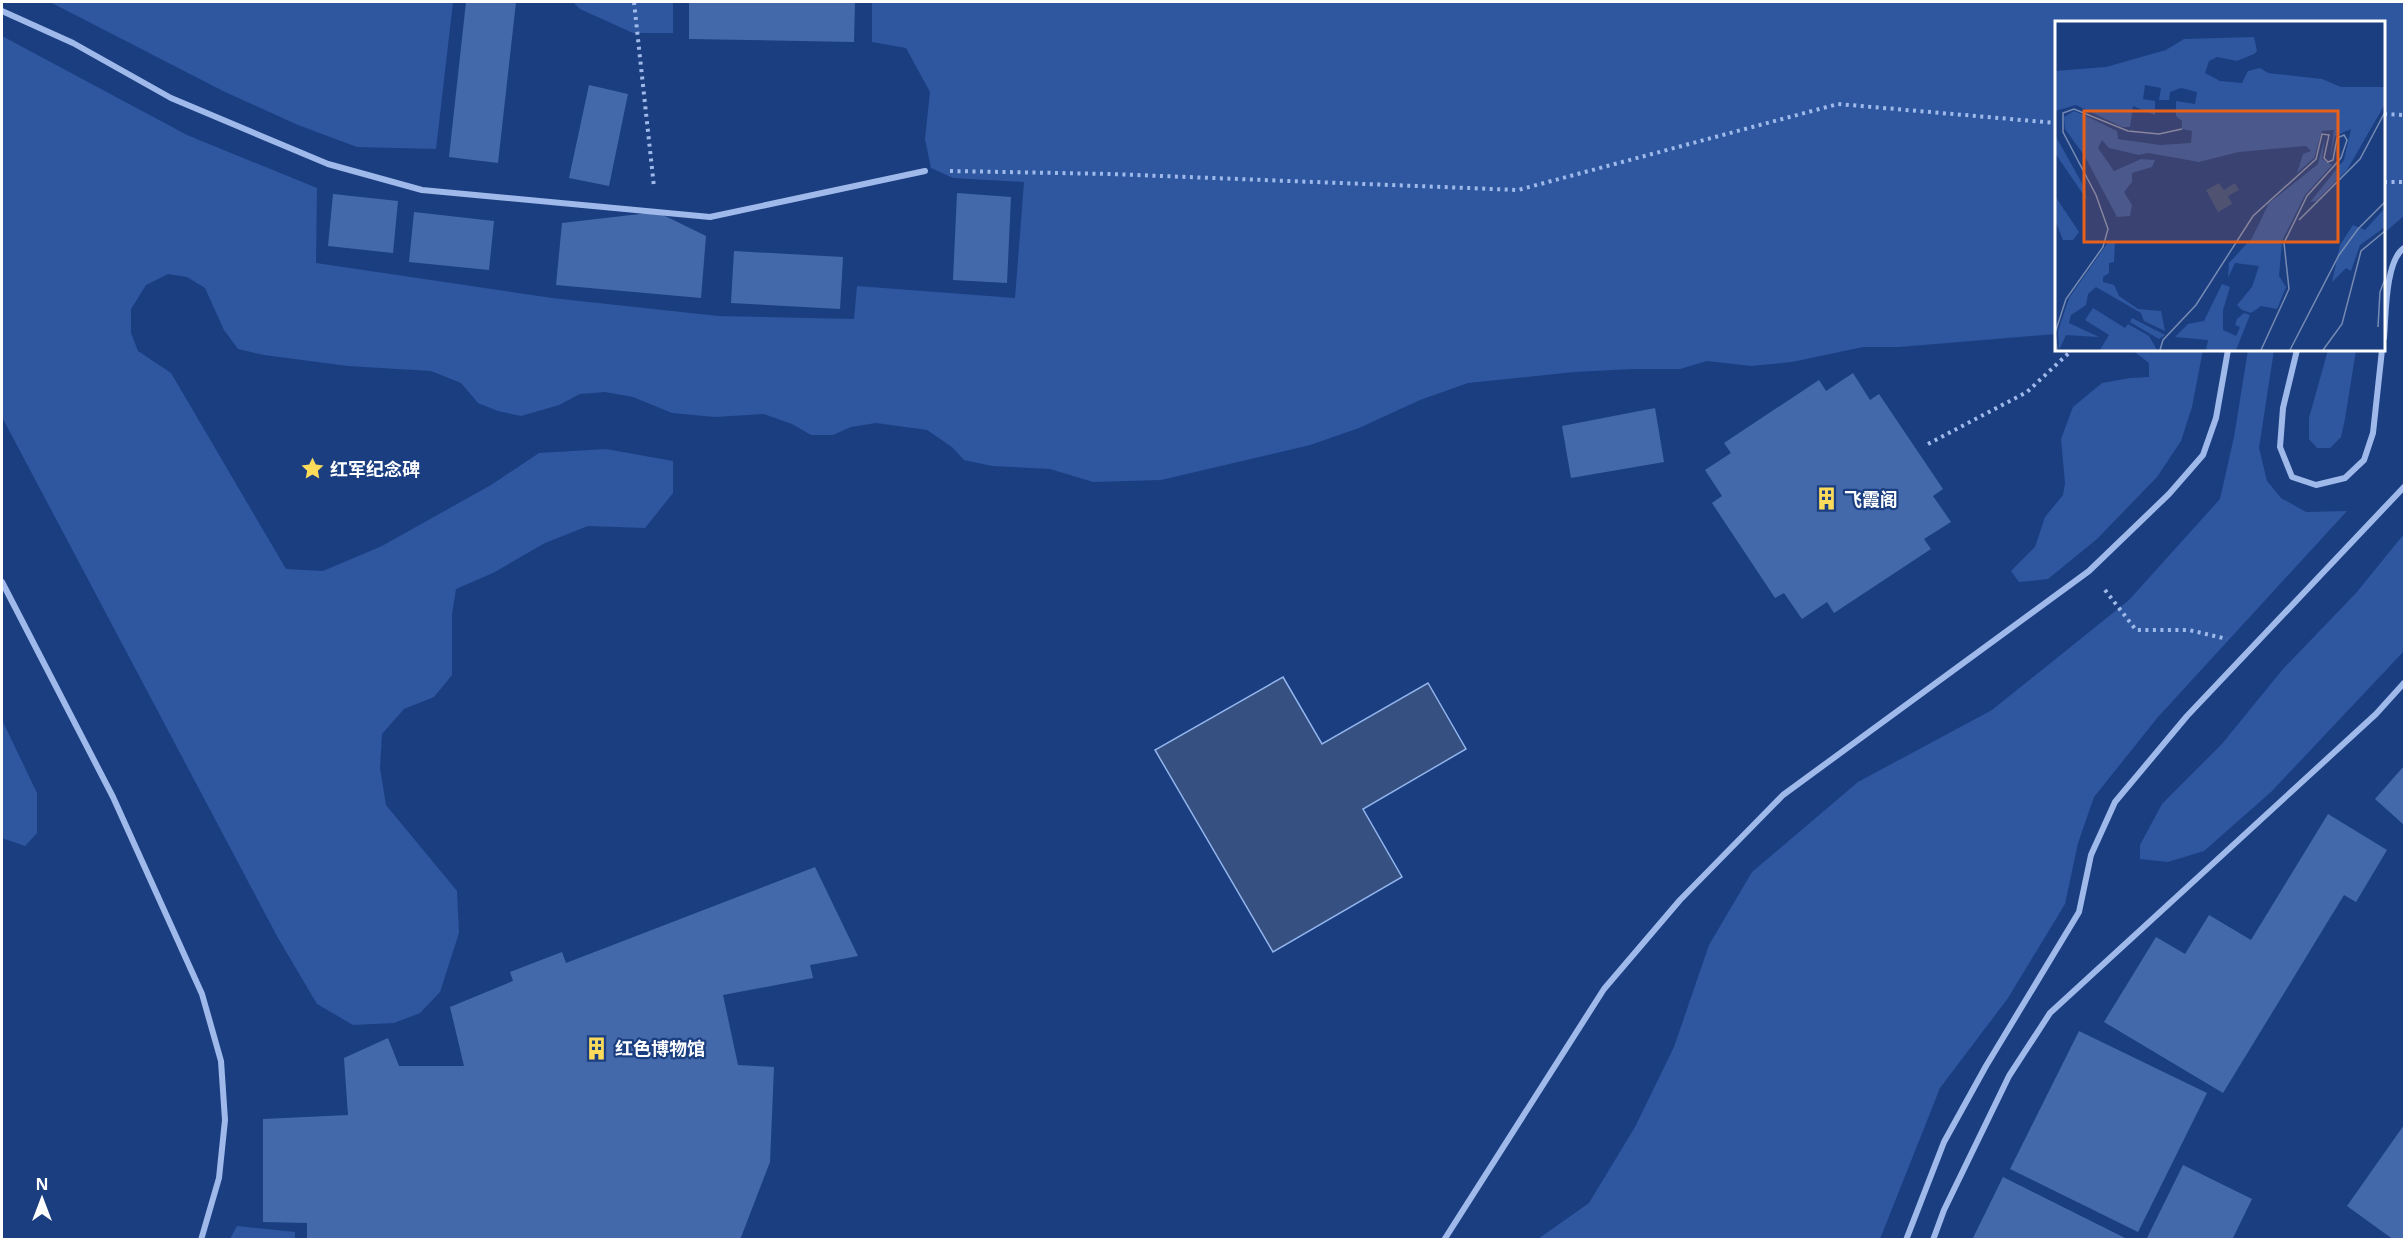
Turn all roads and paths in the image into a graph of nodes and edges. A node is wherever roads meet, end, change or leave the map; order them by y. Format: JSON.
{"nodes":[{"id":1,"x":634,"y":2,"type":"edge"},
{"id":2,"x":2,"y":12,"type":"edge"},
{"id":3,"x":2385,"y":114,"type":"edge"},
{"id":4,"x":2404,"y":115,"type":"edge"},
{"id":5,"x":2055,"y":123,"type":"edge"},
{"id":6,"x":925,"y":171,"type":"joint"},
{"id":7,"x":2385,"y":182,"type":"edge"},
{"id":8,"x":2404,"y":182,"type":"edge"},
{"id":9,"x":657,"y":212,"type":"junction"},
{"id":10,"x":2404,"y":248,"type":"edge"},
{"id":11,"x":2385,"y":328,"type":"edge"},
{"id":12,"x":2071,"y":351,"type":"edge"},
{"id":13,"x":2228,"y":351,"type":"edge"},
{"id":14,"x":2297,"y":351,"type":"edge"},
{"id":15,"x":2382,"y":351,"type":"edge"},
{"id":16,"x":1928,"y":444,"type":"dead end"},
{"id":17,"x":2404,"y":487,"type":"edge"},
{"id":18,"x":2089,"y":571,"type":"junction"},
{"id":19,"x":2,"y":582,"type":"edge"},
{"id":20,"x":2252,"y":645,"type":"junction"},
{"id":21,"x":2404,"y":683,"type":"edge"},
{"id":22,"x":201,"y":1239,"type":"edge"},
{"id":23,"x":1444,"y":1239,"type":"edge"},
{"id":24,"x":1906,"y":1239,"type":"edge"},
{"id":25,"x":1933,"y":1239,"type":"edge"}],
"edges":[{"from":1,"to":9,"type":"path"},
{"from":2,"to":9,"type":"street"},
{"from":3,"to":4,"type":"path"},
{"from":5,"to":6,"type":"path"},
{"from":6,"to":9,"type":"street"},
{"from":7,"to":8,"type":"path"},
{"from":10,"to":11,"type":"street"},
{"from":12,"to":16,"type":"path"},
{"from":13,"to":18,"type":"street"},
{"from":14,"to":15,"type":"street"},
{"from":17,"to":20,"type":"street"},
{"from":18,"to":20,"type":"path"},
{"from":18,"to":23,"type":"street"},
{"from":19,"to":22,"type":"street"},
{"from":20,"to":24,"type":"street"},
{"from":21,"to":25,"type":"street"}]}
